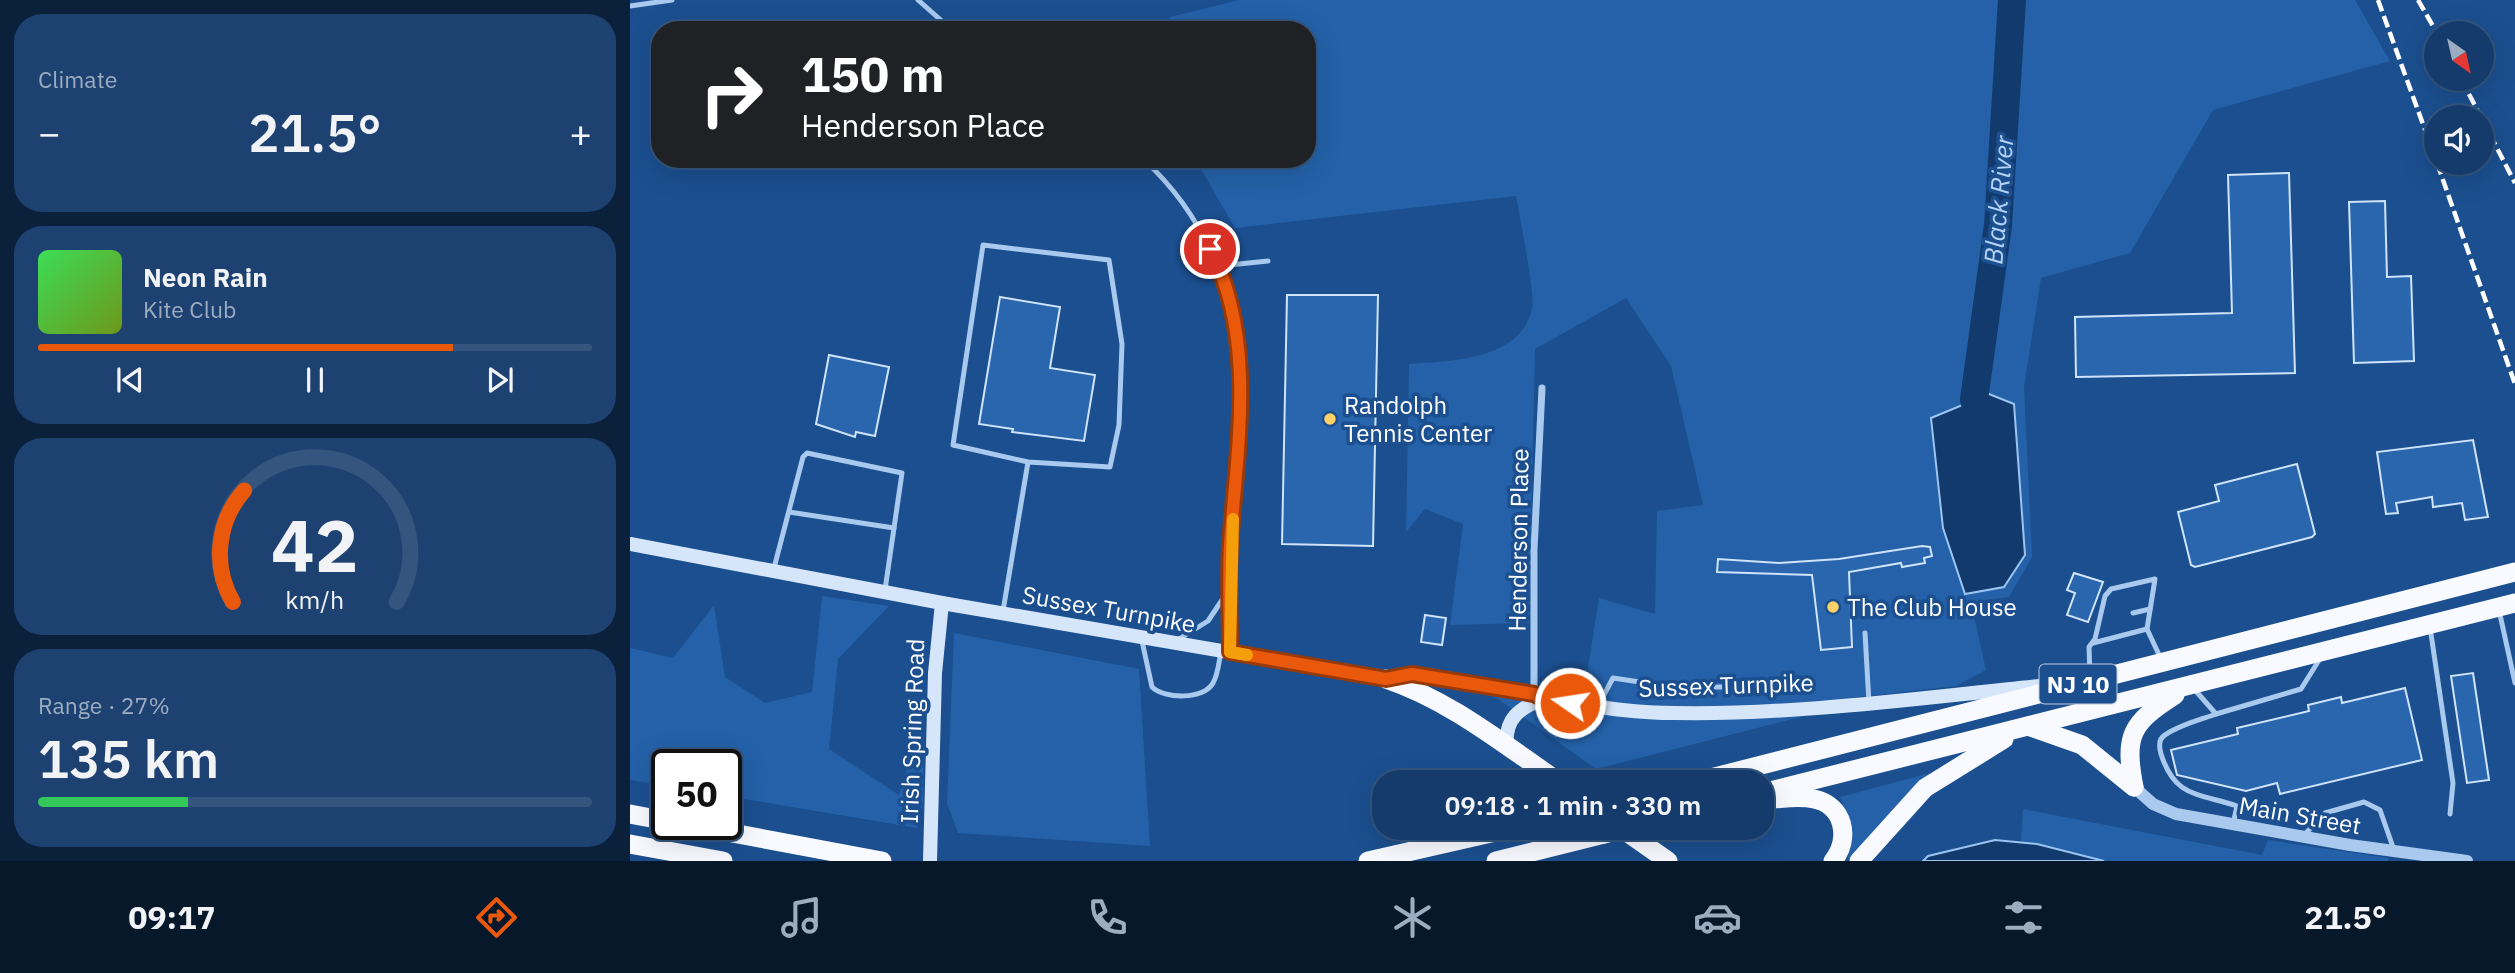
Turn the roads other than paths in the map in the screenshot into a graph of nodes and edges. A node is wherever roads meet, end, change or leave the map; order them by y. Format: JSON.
{"nodes":[{"id":1,"x":673,"y":0,"type":"edge"},
{"id":2,"x":918,"y":0,"type":"edge"},
{"id":3,"x":630,"y":6,"type":"edge"},
{"id":4,"x":942,"y":21,"type":"edge"},
{"id":5,"x":1151,"y":168,"type":"edge"},
{"id":6,"x":1268,"y":261,"type":"dead end"},
{"id":7,"x":1219,"y":266,"type":"junction"},
{"id":8,"x":1542,"y":388,"type":"dead end"},
{"id":9,"x":1028,"y":462,"type":"junction"},
{"id":10,"x":789,"y":512,"type":"junction"},
{"id":11,"x":894,"y":527,"type":"junction"},
{"id":12,"x":630,"y":544,"type":"edge"},
{"id":13,"x":773,"y":572,"type":"junction"},
{"id":14,"x":2515,"y":572,"type":"edge"},
{"id":15,"x":1230,"y":588,"type":"junction"},
{"id":16,"x":884,"y":593,"type":"junction"},
{"id":17,"x":942,"y":603,"type":"junction"},
{"id":18,"x":2507,"y":605,"type":"edge"},
{"id":19,"x":2150,"y":609,"type":"junction"},
{"id":20,"x":2133,"y":612,"type":"dead end"},
{"id":21,"x":1002,"y":614,"type":"junction"},
{"id":22,"x":2110,"y":617,"type":"dead end"},
{"id":23,"x":2099,"y":620,"type":"junction"},
{"id":24,"x":2429,"y":624,"type":"junction"},
{"id":25,"x":2147,"y":629,"type":"junction"},
{"id":26,"x":1865,"y":633,"type":"dead end"},
{"id":27,"x":1141,"y":638,"type":"junction"},
{"id":28,"x":1171,"y":642,"type":"junction"},
{"id":29,"x":2091,"y":644,"type":"junction"},
{"id":30,"x":2325,"y":651,"type":"junction"},
{"id":31,"x":1226,"y":652,"type":"junction"},
{"id":32,"x":2162,"y":662,"type":"junction"},
{"id":33,"x":1386,"y":679,"type":"junction"},
{"id":34,"x":2087,"y":681,"type":"junction"},
{"id":35,"x":2515,"y":682,"type":"edge"},
{"id":36,"x":2190,"y":685,"type":"junction"},
{"id":37,"x":1743,"y":687,"type":"dead end"},
{"id":38,"x":1539,"y":696,"type":"junction"},
{"id":39,"x":1869,"y":703,"type":"junction"},
{"id":40,"x":1597,"y":706,"type":"junction"},
{"id":41,"x":2216,"y":714,"type":"junction"},
{"id":42,"x":2026,"y":726,"type":"junction"},
{"id":43,"x":1507,"y":747,"type":"junction"},
{"id":44,"x":1541,"y":770,"type":"edge"},
{"id":45,"x":1742,"y":770,"type":"edge"},
{"id":46,"x":2134,"y":787,"type":"junction"},
{"id":47,"x":1774,"y":790,"type":"edge"},
{"id":48,"x":1774,"y":799,"type":"edge"},
{"id":49,"x":630,"y":814,"type":"edge"},
{"id":50,"x":2451,"y":814,"type":"dead end"},
{"id":51,"x":651,"y":818,"type":"edge"},
{"id":52,"x":2233,"y":825,"type":"junction"},
{"id":53,"x":742,"y":835,"type":"edge"},
{"id":54,"x":2302,"y":836,"type":"junction"},
{"id":55,"x":1460,"y":840,"type":"edge"},
{"id":56,"x":1578,"y":840,"type":"edge"},
{"id":57,"x":1633,"y":840,"type":"edge"},
{"id":58,"x":630,"y":844,"type":"edge"},
{"id":59,"x":2394,"y":852,"type":"junction"},
{"id":60,"x":723,"y":861,"type":"edge"},
{"id":61,"x":882,"y":861,"type":"edge"},
{"id":62,"x":930,"y":861,"type":"edge"},
{"id":63,"x":1368,"y":861,"type":"edge"},
{"id":64,"x":1496,"y":861,"type":"edge"},
{"id":65,"x":1668,"y":861,"type":"edge"},
{"id":66,"x":1833,"y":861,"type":"edge"},
{"id":67,"x":1859,"y":861,"type":"edge"},
{"id":68,"x":2468,"y":861,"type":"edge"}],
"edges":[{"from":1,"to":3,"type":"lane"},
{"from":2,"to":4,"type":"lane"},
{"from":5,"to":7,"type":"lane"},
{"from":6,"to":7,"type":"lane"},
{"from":7,"to":15,"type":"lane"},
{"from":8,"to":38,"type":"street","name":"Henderson Place"},
{"from":9,"to":9,"type":"lane"},
{"from":9,"to":21,"type":"lane"},
{"from":10,"to":11,"type":"lane"},
{"from":10,"to":11,"type":"lane"},
{"from":10,"to":13,"type":"lane"},
{"from":11,"to":16,"type":"lane"},
{"from":12,"to":13,"type":"main road","name":"Sussex Turnpike"},
{"from":13,"to":16,"type":"main road","name":"Sussex Turnpike"},
{"from":14,"to":32,"type":"highway","number":"NJ 10"},
{"from":15,"to":28,"type":"lane"},
{"from":15,"to":31,"type":"lane"},
{"from":16,"to":17,"type":"main road","name":"Sussex Turnpike"},
{"from":17,"to":21,"type":"main road","name":"Sussex Turnpike"},
{"from":17,"to":62,"type":"main road","name":"Irish Spring Road"},
{"from":18,"to":24,"type":"highway","number":"NJ 10"},
{"from":18,"to":35,"type":"lane"},
{"from":19,"to":20,"type":"lane"},
{"from":19,"to":23,"type":"lane"},
{"from":19,"to":25,"type":"lane"},
{"from":21,"to":27,"type":"main road","name":"Sussex Turnpike"},
{"from":22,"to":23,"type":"lane"},
{"from":23,"to":29,"type":"lane"},
{"from":24,"to":30,"type":"highway","number":"NJ 10"},
{"from":24,"to":50,"type":"lane"},
{"from":25,"to":29,"type":"lane"},
{"from":25,"to":32,"type":"lane"},
{"from":26,"to":39,"type":"lane"},
{"from":27,"to":28,"type":"main road","name":"Sussex Turnpike"},
{"from":27,"to":31,"type":"lane"},
{"from":28,"to":31,"type":"main road","name":"Sussex Turnpike"},
{"from":29,"to":34,"type":"lane"},
{"from":30,"to":36,"type":"highway","number":"NJ 10"},
{"from":30,"to":41,"type":"lane"},
{"from":31,"to":33,"type":"main road","name":"Sussex Turnpike"},
{"from":32,"to":34,"type":"highway","number":"NJ 10"},
{"from":33,"to":38,"type":"main road","name":"Sussex Turnpike"},
{"from":33,"to":43,"type":"highway"},
{"from":34,"to":39,"type":"main road","name":"Sussex Turnpike"},
{"from":34,"to":45,"type":"highway","number":"NJ 10"},
{"from":36,"to":41,"type":"lane"},
{"from":36,"to":42,"type":"highway","number":"NJ 10"},
{"from":36,"to":46,"type":"highway"},
{"from":37,"to":40,"type":"lane"},
{"from":38,"to":40,"type":"main road","name":"Sussex Turnpike"},
{"from":38,"to":43,"type":"main road"},
{"from":39,"to":40,"type":"main road","name":"Sussex Turnpike"},
{"from":41,"to":52,"type":"lane"},
{"from":42,"to":46,"type":"highway"},
{"from":42,"to":47,"type":"highway","number":"NJ 10"},
{"from":42,"to":67,"type":"highway"},
{"from":43,"to":44,"type":"highway"},
{"from":46,"to":52,"type":"street","name":"Main Street"},
{"from":48,"to":66,"type":"highway"},
{"from":49,"to":51,"type":"highway"},
{"from":52,"to":54,"type":"street","name":"Main Street"},
{"from":53,"to":61,"type":"highway"},
{"from":54,"to":59,"type":"street","name":"Main Street"},
{"from":54,"to":59,"type":"lane"},
{"from":55,"to":63,"type":"highway"},
{"from":56,"to":64,"type":"highway"},
{"from":57,"to":65,"type":"highway"},
{"from":58,"to":60,"type":"highway"},
{"from":59,"to":68,"type":"street","name":"Main Street"}]}
